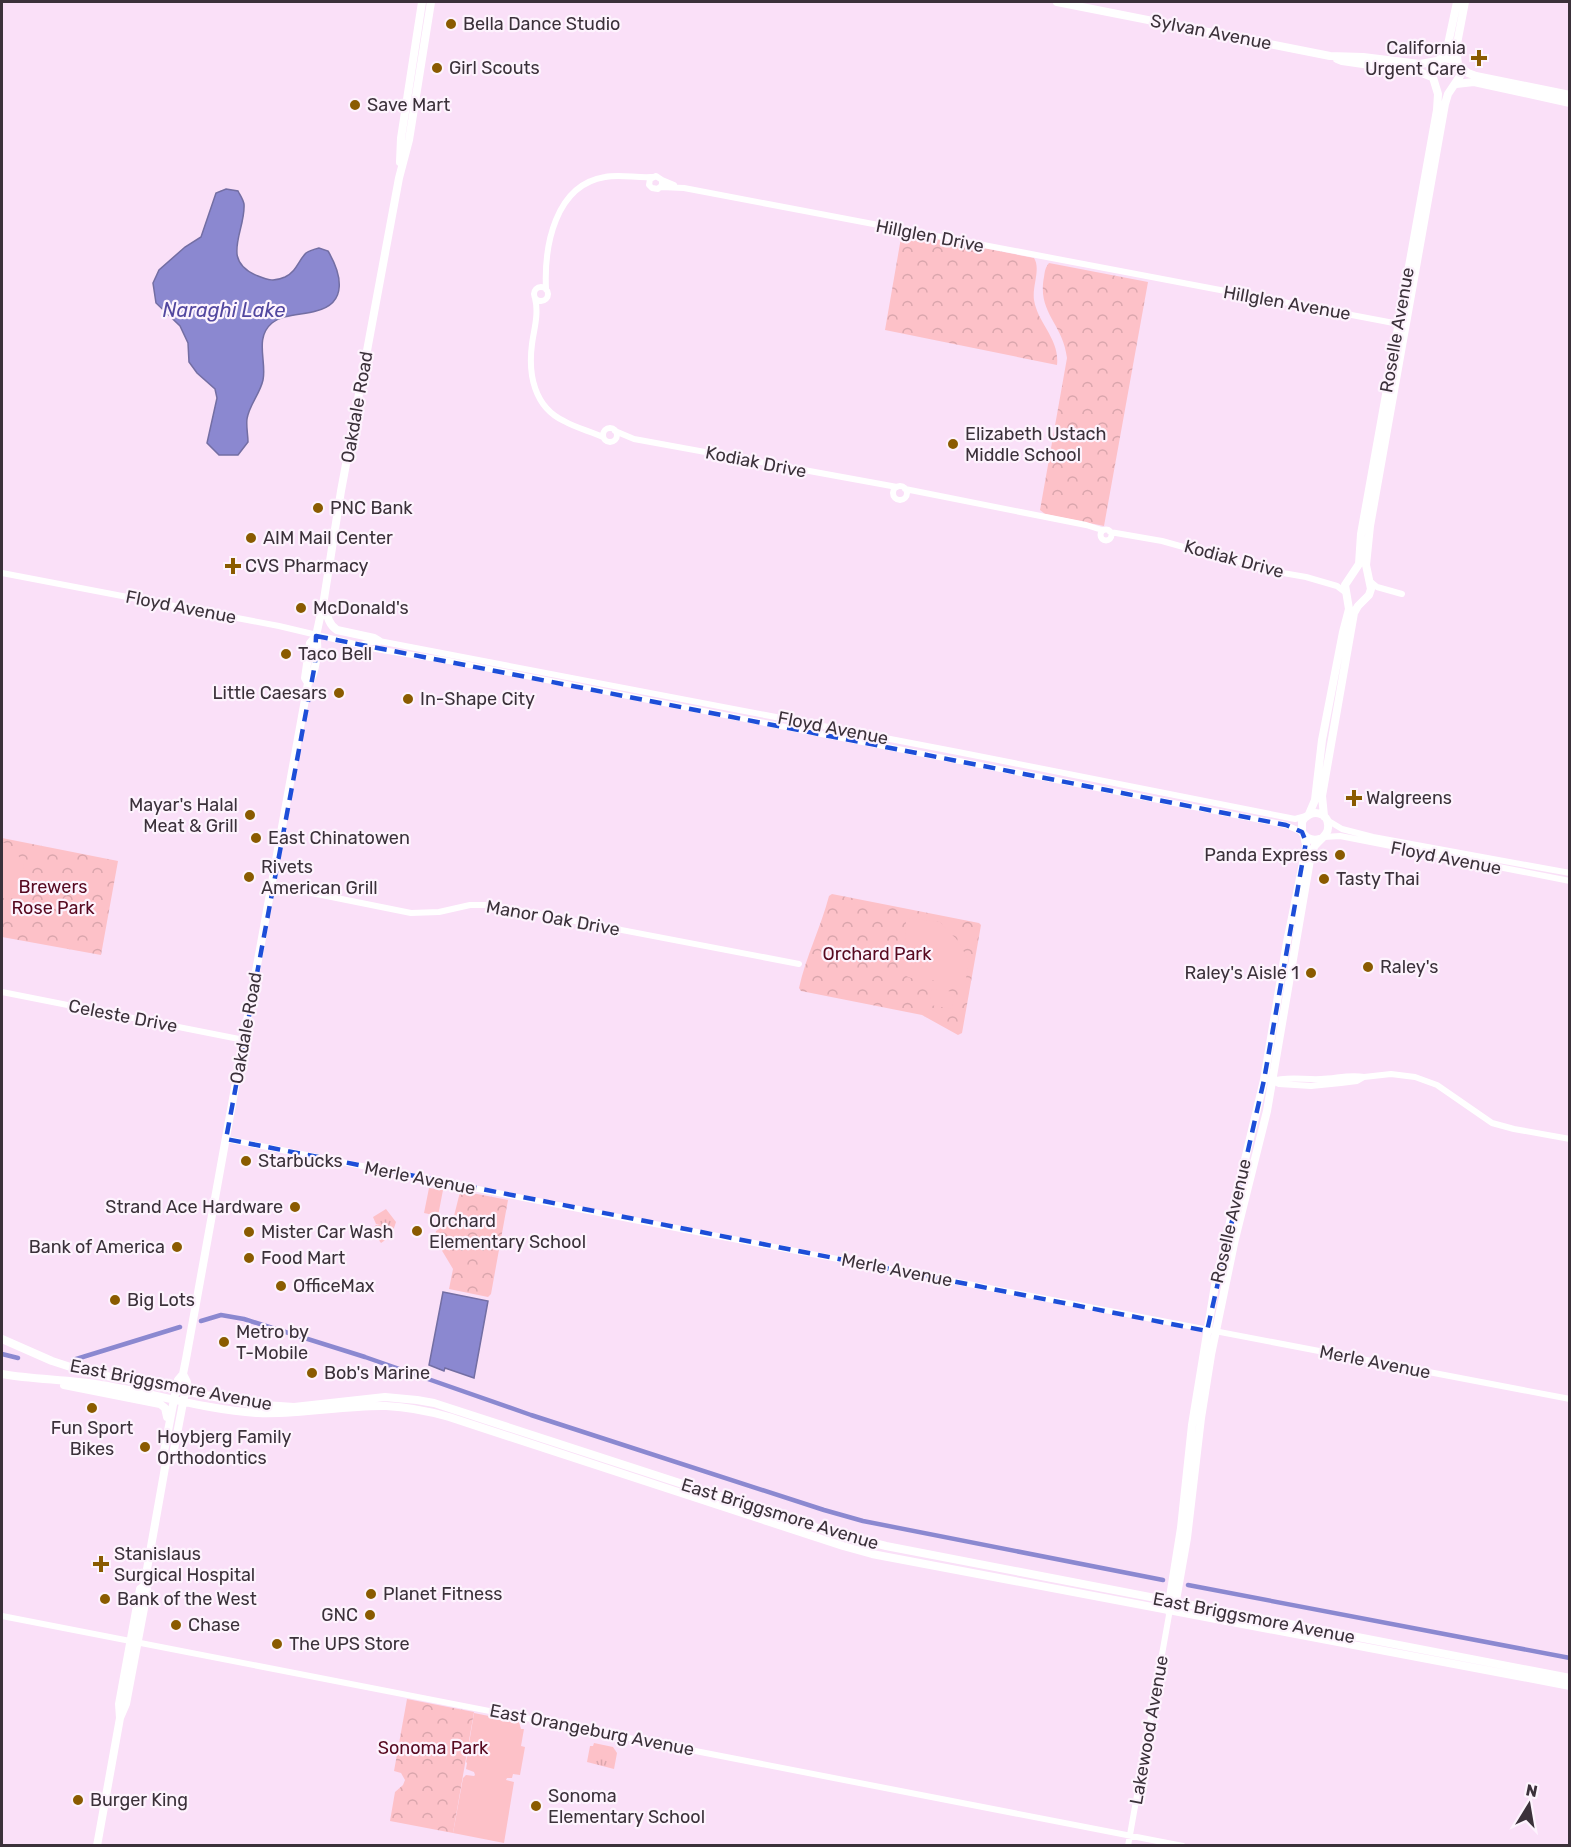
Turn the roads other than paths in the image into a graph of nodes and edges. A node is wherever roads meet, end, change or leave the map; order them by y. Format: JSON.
{"nodes":[{"id":1,"x":422,"y":2,"type":"edge"},
{"id":2,"x":431,"y":2,"type":"edge"},
{"id":3,"x":1057,"y":2,"type":"edge"},
{"id":4,"x":1457,"y":2,"type":"edge"},
{"id":5,"x":1466,"y":2,"type":"edge"},
{"id":6,"x":1330,"y":56,"type":"junction"},
{"id":7,"x":1438,"y":60,"type":"junction"},
{"id":8,"x":1459,"y":65,"type":"junction"},
{"id":9,"x":1433,"y":80,"type":"junction"},
{"id":10,"x":1454,"y":85,"type":"junction"},
{"id":11,"x":408,"y":92,"type":"junction"},
{"id":12,"x":1569,"y":95,"type":"edge"},
{"id":13,"x":1569,"y":103,"type":"edge"},
{"id":14,"x":409,"y":140,"type":"junction"},
{"id":15,"x":651,"y":177,"type":"junction"},
{"id":16,"x":399,"y":178,"type":"junction"},
{"id":17,"x":633,"y":178,"type":"junction"},
{"id":18,"x":662,"y":184,"type":"junction"},
{"id":19,"x":649,"y":185,"type":"junction"},
{"id":20,"x":1176,"y":283,"type":"joint"},
{"id":21,"x":542,"y":288,"type":"junction"},
{"id":22,"x":536,"y":298,"type":"junction"},
{"id":23,"x":544,"y":300,"type":"junction"},
{"id":24,"x":537,"y":316,"type":"junction"},
{"id":25,"x":1399,"y":324,"type":"junction"},
{"id":26,"x":1399,"y":365,"type":"junction"},
{"id":27,"x":615,"y":430,"type":"junction"},
{"id":28,"x":604,"y":433,"type":"junction"},
{"id":29,"x":615,"y":439,"type":"junction"},
{"id":30,"x":634,"y":439,"type":"junction"},
{"id":31,"x":877,"y":485,"type":"junction"},
{"id":32,"x":897,"y":488,"type":"junction"},
{"id":33,"x":905,"y":489,"type":"junction"},
{"id":34,"x":926,"y":494,"type":"junction"},
{"id":35,"x":894,"y":495,"type":"junction"},
{"id":36,"x":905,"y":498,"type":"junction"},
{"id":37,"x":1102,"y":534,"type":"junction"},
{"id":38,"x":1110,"y":535,"type":"junction"},
{"id":39,"x":2,"y":573,"type":"edge"},
{"id":40,"x":1306,"y":577,"type":"junction"},
{"id":41,"x":1349,"y":578,"type":"junction"},
{"id":42,"x":1370,"y":581,"type":"junction"},
{"id":43,"x":1346,"y":593,"type":"junction"},
{"id":44,"x":1367,"y":597,"type":"junction"},
{"id":45,"x":324,"y":599,"type":"junction"},
{"id":46,"x":316,"y":636,"type":"junction"},
{"id":47,"x":379,"y":641,"type":"junction"},
{"id":48,"x":359,"y":645,"type":"junction"},
{"id":49,"x":1307,"y":815,"type":"junction"},
{"id":50,"x":1325,"y":818,"type":"junction"},
{"id":51,"x":1303,"y":833,"type":"junction"},
{"id":52,"x":1322,"y":838,"type":"junction"},
{"id":53,"x":1401,"y":842,"type":"junction"},
{"id":54,"x":1371,"y":843,"type":"junction"},
{"id":55,"x":1429,"y":855,"type":"junction"},
{"id":56,"x":1469,"y":855,"type":"junction"},
{"id":57,"x":1569,"y":873,"type":"edge"},
{"id":58,"x":1569,"y":881,"type":"edge"},
{"id":59,"x":272,"y":885,"type":"junction"},
{"id":60,"x":799,"y":964,"type":"dead end"},
{"id":61,"x":2,"y":992,"type":"edge"},
{"id":62,"x":244,"y":1040,"type":"junction"},
{"id":63,"x":1268,"y":1080,"type":"junction"},
{"id":64,"x":226,"y":1139,"type":"junction"},
{"id":65,"x":1569,"y":1139,"type":"edge"},
{"id":66,"x":1211,"y":1332,"type":"junction"},
{"id":67,"x":2,"y":1339,"type":"edge"},
{"id":68,"x":2,"y":1374,"type":"edge"},
{"id":69,"x":183,"y":1374,"type":"junction"},
{"id":70,"x":42,"y":1380,"type":"junction"},
{"id":71,"x":176,"y":1389,"type":"junction"},
{"id":72,"x":185,"y":1391,"type":"junction"},
{"id":73,"x":174,"y":1399,"type":"junction"},
{"id":74,"x":1569,"y":1399,"type":"edge"},
{"id":75,"x":183,"y":1401,"type":"junction"},
{"id":76,"x":168,"y":1424,"type":"junction"},
{"id":77,"x":166,"y":1462,"type":"junction"},
{"id":78,"x":1172,"y":1601,"type":"junction"},
{"id":79,"x":1170,"y":1612,"type":"junction"},
{"id":80,"x":2,"y":1616,"type":"edge"},
{"id":81,"x":134,"y":1641,"type":"junction"},
{"id":82,"x":1569,"y":1678,"type":"edge"},
{"id":83,"x":1569,"y":1686,"type":"edge"},
{"id":84,"x":1130,"y":1836,"type":"junction"},
{"id":85,"x":97,"y":1845,"type":"edge"},
{"id":86,"x":1128,"y":1845,"type":"edge"},
{"id":87,"x":1183,"y":1845,"type":"edge"}],
"edges":[{"from":1,"to":11,"type":"main road","name":"Oakdale Road"},
{"from":2,"to":14,"type":"main road","name":"Oakdale Road"},
{"from":3,"to":6,"type":"main road","name":"Sylvan Avenue"},
{"from":4,"to":7,"type":"main road"},
{"from":5,"to":8,"type":"main road"},
{"from":6,"to":7,"type":"main road","name":"Sylvan Avenue"},
{"from":6,"to":9,"type":"main road","name":"Sylvan Avenue"},
{"from":7,"to":8,"type":"main road"},
{"from":7,"to":9,"type":"main road"},
{"from":8,"to":10,"type":"main road"},
{"from":8,"to":12,"type":"main road"},
{"from":9,"to":10,"type":"main road"},
{"from":9,"to":25,"type":"main road","name":"Roselle Avenue"},
{"from":10,"to":13,"type":"main road"},
{"from":10,"to":26,"type":"main road","name":"Roselle Avenue"},
{"from":11,"to":14,"type":"main road"},
{"from":11,"to":16,"type":"main road","name":"Oakdale Road"},
{"from":14,"to":16,"type":"main road","name":"Oakdale Road"},
{"from":15,"to":17,"type":"street","name":"Hillglen Drive"},
{"from":15,"to":18,"type":"street","name":"Hillglen Drive"},
{"from":15,"to":19,"type":"street"},
{"from":16,"to":45,"type":"main road","name":"Oakdale Road"},
{"from":17,"to":19,"type":"street","name":"Hillglen Drive"},
{"from":17,"to":21,"type":"street","name":"Hillglen Drive"},
{"from":18,"to":19,"type":"street","name":"Hillglen Drive"},
{"from":18,"to":20,"type":"street","name":"Hillglen Drive"},
{"from":20,"to":25,"type":"street","name":"Hillglen Avenue"},
{"from":21,"to":22,"type":"street"},
{"from":21,"to":23,"type":"street"},
{"from":22,"to":23,"type":"street"},
{"from":22,"to":24,"type":"street"},
{"from":23,"to":24,"type":"street"},
{"from":24,"to":28,"type":"street"},
{"from":25,"to":26,"type":"main road"},
{"from":25,"to":41,"type":"main road","name":"Roselle Avenue"},
{"from":26,"to":42,"type":"main road","name":"Roselle Avenue"},
{"from":27,"to":28,"type":"street"},
{"from":27,"to":29,"type":"street"},
{"from":27,"to":30,"type":"street","name":"Kodiak Drive"},
{"from":28,"to":29,"type":"street"},
{"from":29,"to":30,"type":"street","name":"Kodiak Drive"},
{"from":30,"to":31,"type":"street","name":"Kodiak Drive"},
{"from":31,"to":32,"type":"street","name":"Kodiak Drive"},
{"from":31,"to":35,"type":"street","name":"Kodiak Drive"},
{"from":32,"to":33,"type":"street"},
{"from":32,"to":35,"type":"street"},
{"from":33,"to":34,"type":"street"},
{"from":33,"to":36,"type":"street"},
{"from":34,"to":36,"type":"street"},
{"from":34,"to":37,"type":"street"},
{"from":35,"to":36,"type":"street"},
{"from":37,"to":38,"type":"street"},
{"from":37,"to":38,"type":"street"},
{"from":38,"to":40,"type":"street","name":"Kodiak Drive"},
{"from":39,"to":46,"type":"street","name":"Floyd Avenue"},
{"from":40,"to":41,"type":"street","name":"Kodiak Drive"},
{"from":40,"to":43,"type":"street","name":"Kodiak Drive"},
{"from":41,"to":42,"type":"main road"},
{"from":41,"to":43,"type":"main road"},
{"from":42,"to":44,"type":"main road"},
{"from":42,"to":44,"type":"street"},
{"from":43,"to":44,"type":"main road"},
{"from":43,"to":49,"type":"main road"},
{"from":44,"to":50,"type":"main road"},
{"from":45,"to":46,"type":"main road","name":"Oakdale Road"},
{"from":45,"to":47,"type":"main road"},
{"from":46,"to":48,"type":"street","name":"Floyd Avenue"},
{"from":46,"to":59,"type":"main road","name":"Oakdale Road"},
{"from":47,"to":48,"type":"street","name":"Floyd Avenue"},
{"from":47,"to":49,"type":"street","name":"Floyd Avenue"},
{"from":48,"to":51,"type":"street","name":"Floyd Avenue"},
{"from":49,"to":50,"type":"main road"},
{"from":49,"to":51,"type":"main road"},
{"from":50,"to":52,"type":"main road"},
{"from":50,"to":53,"type":"street","name":"Floyd Avenue"},
{"from":51,"to":52,"type":"main road"},
{"from":51,"to":63,"type":"main road","name":"Roselle Avenue"},
{"from":52,"to":54,"type":"street","name":"Floyd Avenue"},
{"from":52,"to":63,"type":"main road","name":"Roselle Avenue"},
{"from":53,"to":54,"type":"street"},
{"from":53,"to":56,"type":"street","name":"Floyd Avenue"},
{"from":54,"to":55,"type":"street","name":"Floyd Avenue"},
{"from":55,"to":56,"type":"street"},
{"from":55,"to":58,"type":"street","name":"Floyd Avenue"},
{"from":56,"to":57,"type":"street","name":"Floyd Avenue"},
{"from":59,"to":60,"type":"street","name":"Manor Oak Drive"},
{"from":59,"to":62,"type":"main road","name":"Oakdale Road"},
{"from":61,"to":62,"type":"street","name":"Celeste Drive"},
{"from":62,"to":64,"type":"main road","name":"Oakdale Road"},
{"from":63,"to":65,"type":"street"},
{"from":63,"to":66,"type":"main road","name":"Roselle Avenue"},
{"from":64,"to":66,"type":"street","name":"Merle Avenue"},
{"from":64,"to":69,"type":"main road","name":"Oakdale Road"},
{"from":66,"to":74,"type":"street","name":"Merle Avenue"},
{"from":66,"to":78,"type":"main road","name":"Roselle Avenue"},
{"from":67,"to":71,"type":"main road","name":"East Briggsmore Avenue"},
{"from":68,"to":70,"type":"main road","name":"East Briggsmore Avenue"},
{"from":69,"to":71,"type":"main road","name":"Oakdale Road"},
{"from":69,"to":72,"type":"main road","name":"Oakdale Road"},
{"from":70,"to":73,"type":"main road","name":"East Briggsmore Avenue"},
{"from":70,"to":76,"type":"main road"},
{"from":71,"to":72,"type":"main road","name":"East Briggsmore Avenue"},
{"from":71,"to":73,"type":"main road","name":"Oakdale Road"},
{"from":72,"to":75,"type":"main road","name":"Oakdale Road"},
{"from":72,"to":78,"type":"main road","name":"East Briggsmore Avenue"},
{"from":73,"to":75,"type":"main road","name":"East Briggsmore Avenue"},
{"from":73,"to":76,"type":"main road","name":"Oakdale Road"},
{"from":75,"to":77,"type":"main road","name":"Oakdale Road"},
{"from":75,"to":79,"type":"main road","name":"East Briggsmore Avenue"},
{"from":76,"to":77,"type":"main road","name":"Oakdale Road"},
{"from":77,"to":81,"type":"main road","name":"Oakdale Road"},
{"from":78,"to":79,"type":"main road","name":"Roselle Avenue"},
{"from":78,"to":82,"type":"main road","name":"East Briggsmore Avenue"},
{"from":79,"to":83,"type":"main road","name":"East Briggsmore Avenue"},
{"from":79,"to":84,"type":"street","name":"Lakewood Avenue"},
{"from":80,"to":81,"type":"street","name":"East Orangeburg Avenue"},
{"from":81,"to":84,"type":"street","name":"East Orangeburg Avenue"},
{"from":81,"to":85,"type":"main road","name":"Oakdale Road"},
{"from":84,"to":86,"type":"street","name":"Lakewood Avenue"},
{"from":84,"to":87,"type":"street","name":"East Orangeburg Avenue"}]}
